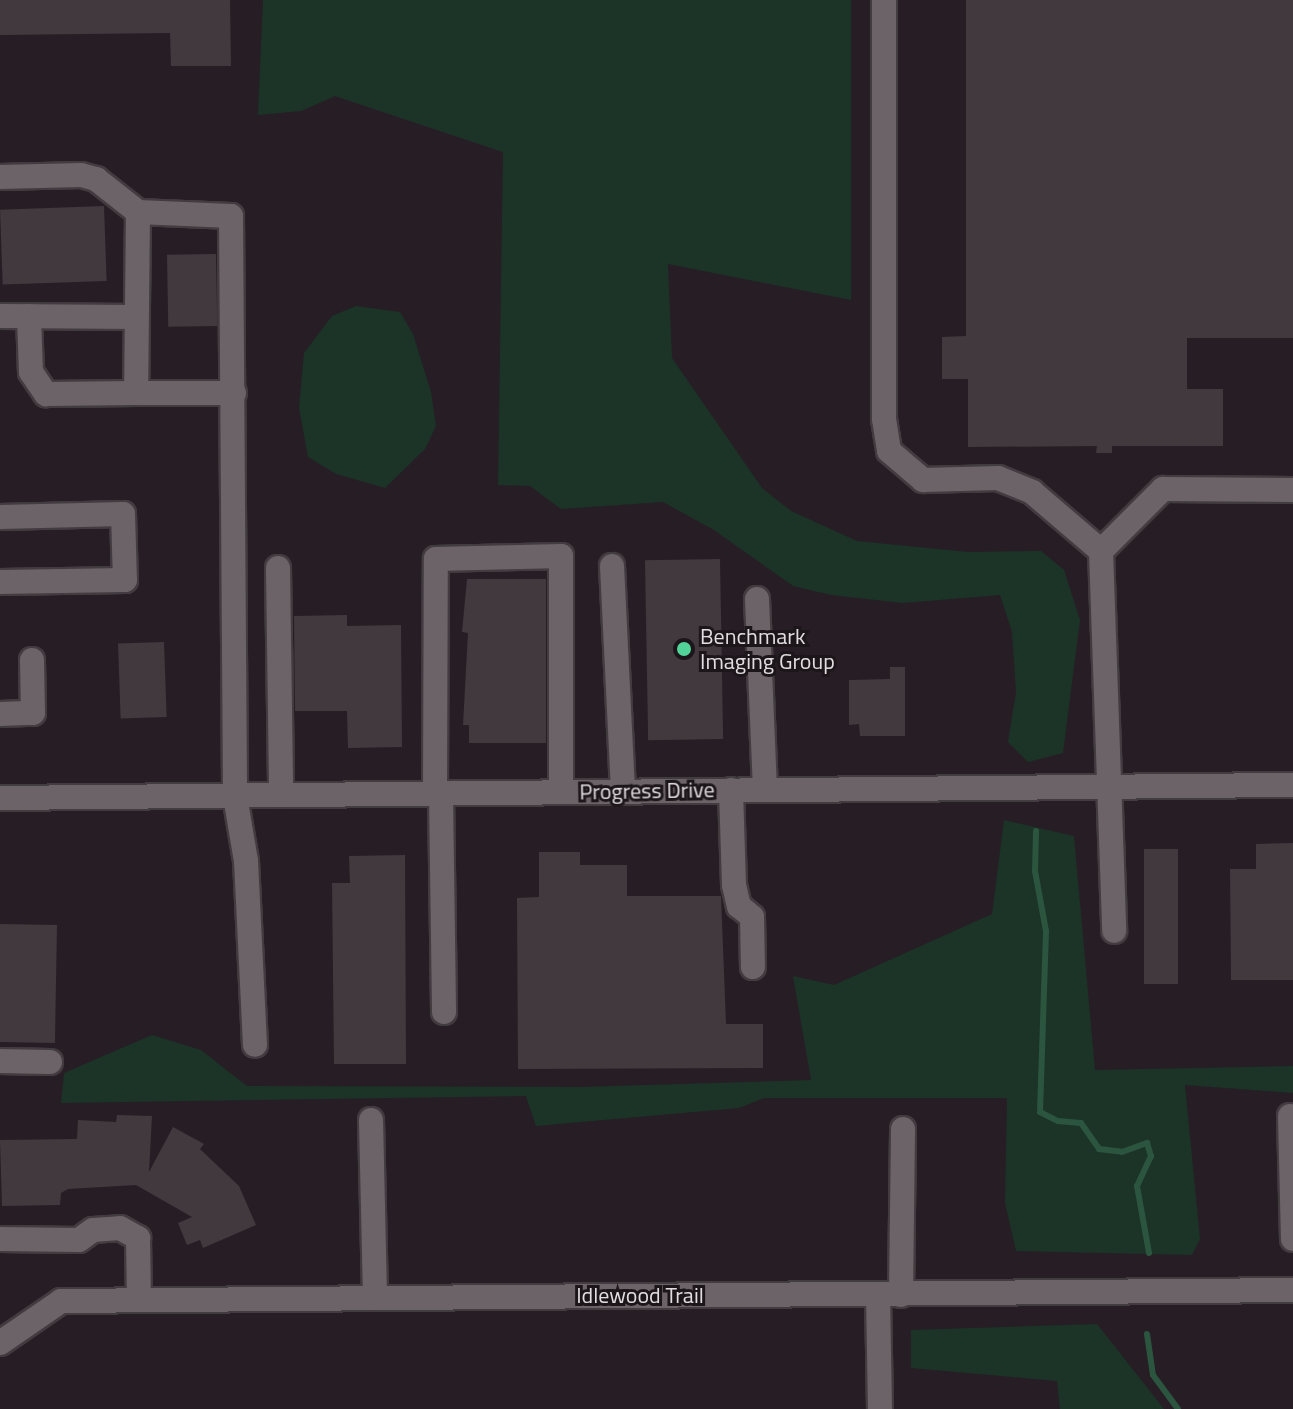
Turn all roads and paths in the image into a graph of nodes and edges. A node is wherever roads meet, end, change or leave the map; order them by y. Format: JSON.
{"nodes":[{"id":1,"x":884,"y":0,"type":"edge"},
{"id":2,"x":0,"y":177,"type":"edge"},
{"id":3,"x":138,"y":212,"type":"junction"},
{"id":4,"x":0,"y":316,"type":"edge"},
{"id":5,"x":29,"y":316,"type":"junction"},
{"id":6,"x":136,"y":317,"type":"junction"},
{"id":7,"x":136,"y":393,"type":"junction"},
{"id":8,"x":234,"y":393,"type":"junction"},
{"id":9,"x":1293,"y":490,"type":"edge"},
{"id":10,"x":0,"y":517,"type":"edge"},
{"id":11,"x":1101,"y":551,"type":"junction"},
{"id":12,"x":612,"y":566,"type":"dead end"},
{"id":13,"x":278,"y":568,"type":"dead end"},
{"id":14,"x":0,"y":582,"type":"edge"},
{"id":15,"x":757,"y":599,"type":"dead end"},
{"id":16,"x":32,"y":660,"type":"dead end"},
{"id":17,"x":0,"y":714,"type":"edge"},
{"id":18,"x":1293,"y":785,"type":"edge"},
{"id":19,"x":1109,"y":787,"type":"junction"},
{"id":20,"x":731,"y":790,"type":"junction"},
{"id":21,"x":765,"y":790,"type":"junction"},
{"id":22,"x":561,"y":792,"type":"junction"},
{"id":23,"x":623,"y":792,"type":"junction"},
{"id":24,"x":438,"y":794,"type":"junction"},
{"id":25,"x":281,"y":795,"type":"junction"},
{"id":26,"x":235,"y":796,"type":"junction"},
{"id":27,"x":0,"y":798,"type":"edge"},
{"id":28,"x":1114,"y":931,"type":"dead end"},
{"id":29,"x":753,"y":967,"type":"dead end"},
{"id":30,"x":444,"y":1012,"type":"dead end"},
{"id":31,"x":255,"y":1045,"type":"dead end"},
{"id":32,"x":0,"y":1061,"type":"edge"},
{"id":33,"x":50,"y":1062,"type":"dead end"},
{"id":34,"x":1290,"y":1116,"type":"dead end"},
{"id":35,"x":371,"y":1120,"type":"dead end"},
{"id":36,"x":903,"y":1129,"type":"dead end"},
{"id":37,"x":0,"y":1239,"type":"edge"},
{"id":38,"x":1293,"y":1239,"type":"edge"},
{"id":39,"x":1293,"y":1290,"type":"edge"},
{"id":40,"x":890,"y":1295,"type":"junction"},
{"id":41,"x":375,"y":1298,"type":"junction"},
{"id":42,"x":139,"y":1299,"type":"junction"},
{"id":43,"x":0,"y":1343,"type":"edge"},
{"id":44,"x":880,"y":1409,"type":"edge"}],
"edges":[{"from":1,"to":11,"type":"street"},
{"from":2,"to":3,"type":"street"},
{"from":3,"to":6,"type":"street"},
{"from":3,"to":8,"type":"street"},
{"from":4,"to":5,"type":"street"},
{"from":5,"to":6,"type":"street"},
{"from":5,"to":7,"type":"street"},
{"from":6,"to":7,"type":"street"},
{"from":7,"to":8,"type":"street"},
{"from":8,"to":26,"type":"street"},
{"from":9,"to":11,"type":"street"},
{"from":10,"to":14,"type":"street"},
{"from":11,"to":19,"type":"street"},
{"from":12,"to":23,"type":"street"},
{"from":13,"to":25,"type":"street"},
{"from":15,"to":21,"type":"street"},
{"from":16,"to":17,"type":"street"},
{"from":18,"to":19,"type":"street","name":"Progress Drive"},
{"from":19,"to":21,"type":"street","name":"Progress Drive"},
{"from":19,"to":28,"type":"street"},
{"from":20,"to":21,"type":"street","name":"Progress Drive"},
{"from":20,"to":23,"type":"street","name":"Progress Drive"},
{"from":20,"to":29,"type":"street"},
{"from":22,"to":23,"type":"street","name":"Progress Drive"},
{"from":22,"to":24,"type":"street","name":"Progress Drive"},
{"from":22,"to":24,"type":"street"},
{"from":24,"to":25,"type":"street","name":"Progress Drive"},
{"from":24,"to":30,"type":"street"},
{"from":25,"to":26,"type":"street","name":"Progress Drive"},
{"from":26,"to":27,"type":"street","name":"Progress Drive"},
{"from":26,"to":31,"type":"street"},
{"from":32,"to":33,"type":"street"},
{"from":34,"to":38,"type":"street"},
{"from":35,"to":41,"type":"street"},
{"from":36,"to":40,"type":"street"},
{"from":37,"to":42,"type":"street"},
{"from":39,"to":40,"type":"street","name":"Idlewood Trail"},
{"from":40,"to":41,"type":"street","name":"Idlewood Trail"},
{"from":40,"to":44,"type":"street"},
{"from":41,"to":42,"type":"street","name":"Idlewood Trail"},
{"from":42,"to":43,"type":"street","name":"Idlewood Trail"}]}
